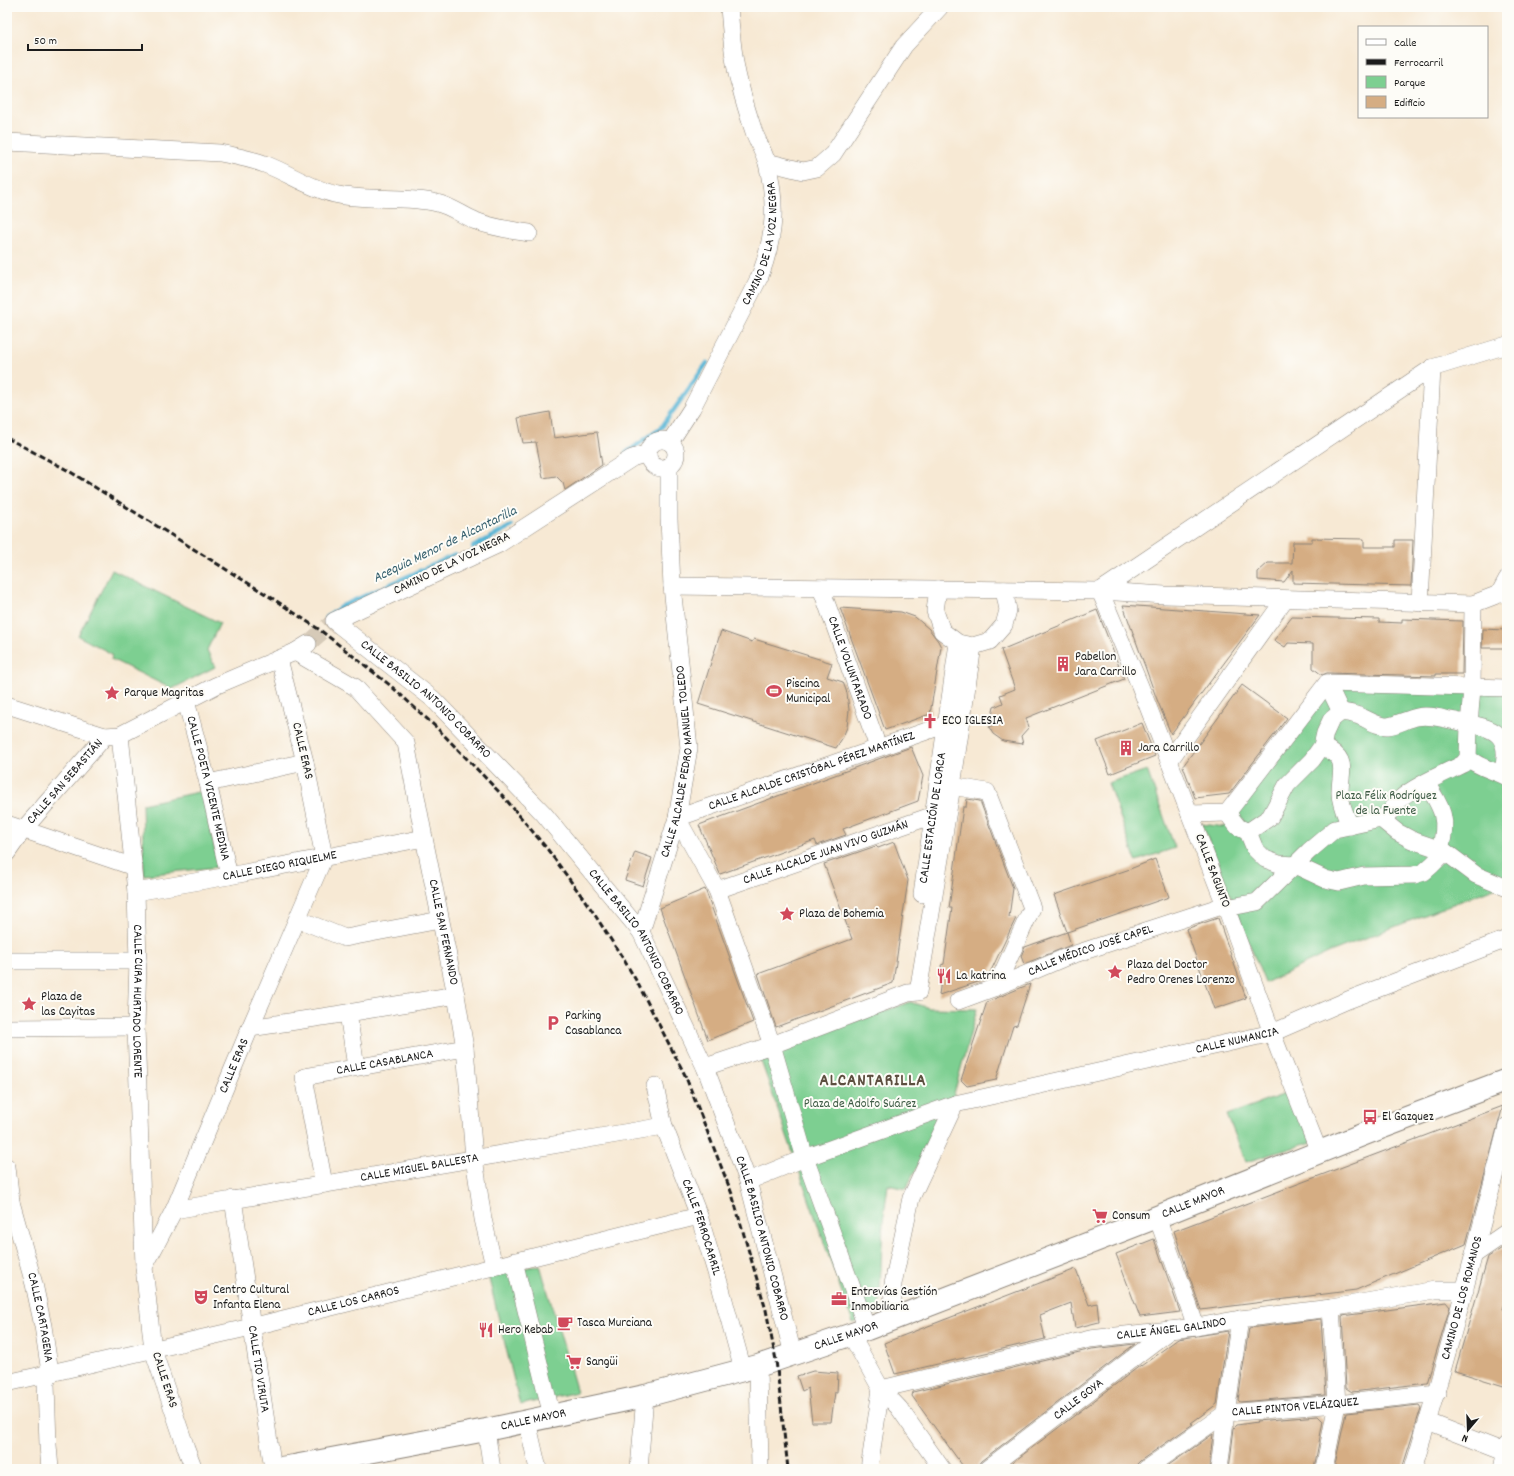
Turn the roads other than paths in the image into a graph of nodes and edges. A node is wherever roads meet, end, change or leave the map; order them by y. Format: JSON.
{"nodes":[{"id":1,"x":729,"y":7,"type":"edge"},
{"id":2,"x":940,"y":7,"type":"edge"},
{"id":3,"x":7,"y":142,"type":"edge"},
{"id":4,"x":767,"y":162,"type":"junction"},
{"id":5,"x":529,"y":233,"type":"dead end"},
{"id":6,"x":1507,"y":345,"type":"edge"},
{"id":7,"x":1432,"y":368,"type":"junction"},
{"id":8,"x":670,"y":442,"type":"junction"},
{"id":9,"x":648,"y":453,"type":"junction"},
{"id":10,"x":669,"y":467,"type":"junction"},
{"id":11,"x":1507,"y":579,"type":"edge"},
{"id":12,"x":672,"y":586,"type":"junction"},
{"id":13,"x":821,"y":588,"type":"junction"},
{"id":14,"x":938,"y":589,"type":"junction"},
{"id":15,"x":1004,"y":590,"type":"junction"},
{"id":16,"x":1100,"y":591,"type":"junction"},
{"id":17,"x":1503,"y":594,"type":"edge"},
{"id":18,"x":1285,"y":599,"type":"junction"},
{"id":19,"x":1420,"y":602,"type":"junction"},
{"id":20,"x":1473,"y":604,"type":"junction"},
{"id":21,"x":334,"y":621,"type":"joint"},
{"id":22,"x":966,"y":644,"type":"junction"},
{"id":23,"x":301,"y":648,"type":"joint"},
{"id":24,"x":279,"y":659,"type":"junction"},
{"id":25,"x":1327,"y":683,"type":"junction"},
{"id":26,"x":1472,"y":688,"type":"junction"},
{"id":27,"x":1507,"y":688,"type":"edge"},
{"id":28,"x":186,"y":701,"type":"junction"},
{"id":29,"x":7,"y":705,"type":"edge"},
{"id":30,"x":1341,"y":712,"type":"junction"},
{"id":31,"x":947,"y":724,"type":"junction"},
{"id":32,"x":1469,"y":724,"type":"junction"},
{"id":33,"x":113,"y":736,"type":"junction"},
{"id":34,"x":1322,"y":746,"type":"junction"},
{"id":35,"x":878,"y":747,"type":"junction"},
{"id":36,"x":1468,"y":758,"type":"junction"},
{"id":37,"x":1169,"y":761,"type":"junction"},
{"id":38,"x":305,"y":762,"type":"junction"},
{"id":39,"x":1505,"y":776,"type":"edge"},
{"id":40,"x":208,"y":783,"type":"junction"},
{"id":41,"x":1426,"y":783,"type":"junction"},
{"id":42,"x":952,"y":786,"type":"junction"},
{"id":43,"x":1190,"y":814,"type":"junction"},
{"id":44,"x":1227,"y":814,"type":"junction"},
{"id":45,"x":934,"y":815,"type":"junction"},
{"id":46,"x":677,"y":818,"type":"junction"},
{"id":47,"x":1381,"y":819,"type":"junction"},
{"id":48,"x":1350,"y":826,"type":"junction"},
{"id":49,"x":15,"y":827,"type":"edge"},
{"id":50,"x":1248,"y":832,"type":"junction"},
{"id":51,"x":424,"y":838,"type":"junction"},
{"id":52,"x":1443,"y":851,"type":"junction"},
{"id":53,"x":7,"y":853,"type":"edge"},
{"id":54,"x":324,"y":857,"type":"junction"},
{"id":55,"x":1295,"y":866,"type":"junction"},
{"id":56,"x":134,"y":867,"type":"junction"},
{"id":57,"x":229,"y":876,"type":"junction"},
{"id":58,"x":1507,"y":888,"type":"edge"},
{"id":59,"x":717,"y":890,"type":"junction"},
{"id":60,"x":136,"y":892,"type":"junction"},
{"id":61,"x":1226,"y":907,"type":"junction"},
{"id":62,"x":298,"y":919,"type":"junction"},
{"id":63,"x":440,"y":920,"type":"junction"},
{"id":64,"x":641,"y":932,"type":"junction"},
{"id":65,"x":1507,"y":939,"type":"edge"},
{"id":66,"x":7,"y":961,"type":"edge"},
{"id":67,"x":138,"y":961,"type":"junction"},
{"id":68,"x":996,"y":987,"type":"junction"},
{"id":69,"x":913,"y":992,"type":"junction"},
{"id":70,"x":456,"y":995,"type":"junction"},
{"id":71,"x":958,"y":1001,"type":"dead end"},
{"id":72,"x":348,"y":1013,"type":"junction"},
{"id":73,"x":136,"y":1027,"type":"junction"},
{"id":74,"x":7,"y":1028,"type":"edge"},
{"id":75,"x":250,"y":1028,"type":"junction"},
{"id":76,"x":1272,"y":1033,"type":"junction"},
{"id":77,"x":772,"y":1045,"type":"junction"},
{"id":78,"x":465,"y":1048,"type":"junction"},
{"id":79,"x":356,"y":1067,"type":"junction"},
{"id":80,"x":706,"y":1067,"type":"junction"},
{"id":81,"x":1507,"y":1080,"type":"edge"},
{"id":82,"x":655,"y":1086,"type":"dead end"},
{"id":83,"x":955,"y":1104,"type":"junction"},
{"id":84,"x":664,"y":1126,"type":"junction"},
{"id":85,"x":1507,"y":1126,"type":"edge"},
{"id":86,"x":1319,"y":1152,"type":"junction"},
{"id":87,"x":474,"y":1158,"type":"junction"},
{"id":88,"x":805,"y":1158,"type":"junction"},
{"id":89,"x":7,"y":1167,"type":"edge"},
{"id":90,"x":748,"y":1181,"type":"junction"},
{"id":91,"x":324,"y":1184,"type":"junction"},
{"id":92,"x":8,"y":1199,"type":"edge"},
{"id":93,"x":233,"y":1199,"type":"junction"},
{"id":94,"x":174,"y":1210,"type":"junction"},
{"id":95,"x":699,"y":1216,"type":"junction"},
{"id":96,"x":1157,"y":1217,"type":"junction"},
{"id":97,"x":1507,"y":1232,"type":"edge"},
{"id":98,"x":1475,"y":1254,"type":"junction"},
{"id":99,"x":514,"y":1261,"type":"junction"},
{"id":100,"x":494,"y":1266,"type":"junction"},
{"id":101,"x":144,"y":1267,"type":"junction"},
{"id":102,"x":1465,"y":1290,"type":"junction"},
{"id":103,"x":1331,"y":1308,"type":"junction"},
{"id":104,"x":1240,"y":1319,"type":"junction"},
{"id":105,"x":892,"y":1320,"type":"junction"},
{"id":106,"x":251,"y":1327,"type":"junction"},
{"id":107,"x":1196,"y":1327,"type":"junction"},
{"id":108,"x":1170,"y":1330,"type":"junction"},
{"id":109,"x":859,"y":1332,"type":"junction"},
{"id":110,"x":153,"y":1350,"type":"junction"},
{"id":111,"x":793,"y":1354,"type":"junction"},
{"id":112,"x":750,"y":1368,"type":"junction"},
{"id":113,"x":50,"y":1372,"type":"junction"},
{"id":114,"x":7,"y":1383,"type":"edge"},
{"id":115,"x":881,"y":1389,"type":"junction"},
{"id":116,"x":1437,"y":1393,"type":"junction"},
{"id":117,"x":645,"y":1396,"type":"junction"},
{"id":118,"x":1337,"y":1404,"type":"junction"},
{"id":119,"x":1226,"y":1413,"type":"junction"},
{"id":120,"x":552,"y":1416,"type":"junction"},
{"id":121,"x":528,"y":1421,"type":"junction"},
{"id":122,"x":1428,"y":1422,"type":"junction"},
{"id":123,"x":486,"y":1430,"type":"junction"},
{"id":124,"x":1506,"y":1450,"type":"edge"},
{"id":125,"x":284,"y":1468,"type":"edge"},
{"id":126,"x":50,"y":1469,"type":"edge"},
{"id":127,"x":194,"y":1469,"type":"edge"},
{"id":128,"x":492,"y":1469,"type":"edge"},
{"id":129,"x":538,"y":1469,"type":"edge"},
{"id":130,"x":639,"y":1469,"type":"edge"},
{"id":131,"x":760,"y":1469,"type":"edge"},
{"id":132,"x":869,"y":1469,"type":"edge"},
{"id":133,"x":942,"y":1469,"type":"edge"},
{"id":134,"x":987,"y":1469,"type":"edge"},
{"id":135,"x":1146,"y":1469,"type":"edge"},
{"id":136,"x":1219,"y":1469,"type":"edge"},
{"id":137,"x":1324,"y":1469,"type":"edge"},
{"id":138,"x":1413,"y":1469,"type":"edge"},
{"id":139,"x":1502,"y":1469,"type":"edge"}],
"edges":[{"from":1,"to":4,"type":"street","name":"CAMINO DE LA VOZ NEGRA"},
{"from":2,"to":4,"type":"street"},
{"from":3,"to":5,"type":"street"},
{"from":4,"to":8,"type":"street","name":"CAMINO DE LA VOZ NEGRA"},
{"from":6,"to":7,"type":"street"},
{"from":7,"to":16,"type":"street"},
{"from":7,"to":19,"type":"street"},
{"from":8,"to":9,"type":"street"},
{"from":8,"to":10,"type":"street"},
{"from":9,"to":10,"type":"street"},
{"from":9,"to":21,"type":"street","name":"CAMINO DE LA VOZ NEGRA"},
{"from":10,"to":12,"type":"street","name":"CALLE ALCALDE PEDRO MANUEL TOLEDO"},
{"from":11,"to":17,"type":"street"},
{"from":12,"to":13,"type":"street"},
{"from":12,"to":46,"type":"street","name":"CALLE ALCALDE PEDRO MANUEL TOLEDO"},
{"from":13,"to":14,"type":"street"},
{"from":13,"to":35,"type":"street","name":"CALLE VOLUNTARIADO"},
{"from":14,"to":15,"type":"street"},
{"from":14,"to":22,"type":"street"},
{"from":15,"to":16,"type":"street"},
{"from":15,"to":22,"type":"street"},
{"from":16,"to":18,"type":"street"},
{"from":16,"to":37,"type":"street","name":"CALLE SAGUNTO"},
{"from":17,"to":20,"type":"street"},
{"from":18,"to":19,"type":"street"},
{"from":18,"to":37,"type":"street"},
{"from":19,"to":20,"type":"street"},
{"from":20,"to":26,"type":"street"},
{"from":21,"to":64,"type":"street","name":"CALLE BASILIO ANTONIO COBARRO"},
{"from":22,"to":31,"type":"street","name":"CALLE ESTACIÓN DE LORCA"},
{"from":22,"to":42,"type":"street","name":"CALLE ESTACIÓN DE LORCA"},
{"from":23,"to":24,"type":"street","name":"CALLE SAN SEBASTIÁN"},
{"from":23,"to":51,"type":"street","name":"CALLE SAN FERNANDO"},
{"from":24,"to":28,"type":"street","name":"CALLE SAN SEBASTIÁN"},
{"from":24,"to":38,"type":"street","name":"CALLE ERAS"},
{"from":25,"to":26,"type":"street"},
{"from":25,"to":30,"type":"street"},
{"from":25,"to":44,"type":"street"},
{"from":26,"to":27,"type":"street"},
{"from":26,"to":32,"type":"street"},
{"from":28,"to":33,"type":"street","name":"CALLE SAN SEBASTIÁN"},
{"from":28,"to":40,"type":"street","name":"CALLE POETA VICENTE MEDINA"},
{"from":29,"to":33,"type":"street"},
{"from":30,"to":32,"type":"street"},
{"from":30,"to":34,"type":"street"},
{"from":31,"to":35,"type":"street","name":"CALLE ALCALDE CRISTÓBAL PÉREZ MARTÍNEZ"},
{"from":31,"to":45,"type":"street","name":"CALLE ESTACIÓN DE LORCA"},
{"from":32,"to":36,"type":"street"},
{"from":32,"to":39,"type":"street"},
{"from":33,"to":49,"type":"street","name":"CALLE SAN SEBASTIÁN"},
{"from":33,"to":56,"type":"street","name":"CALLE CURA HURTADO LORENTE"},
{"from":34,"to":48,"type":"street"},
{"from":34,"to":50,"type":"street"},
{"from":35,"to":46,"type":"street","name":"CALLE ALCALDE CRISTÓBAL PÉREZ MARTÍNEZ"},
{"from":36,"to":39,"type":"street"},
{"from":36,"to":41,"type":"street"},
{"from":37,"to":43,"type":"street","name":"CALLE SAGUNTO"},
{"from":38,"to":40,"type":"street"},
{"from":38,"to":54,"type":"street","name":"CALLE ERAS"},
{"from":40,"to":57,"type":"street","name":"CALLE POETA VICENTE MEDINA"},
{"from":41,"to":47,"type":"street"},
{"from":41,"to":52,"type":"street"},
{"from":42,"to":68,"type":"street"},
{"from":42,"to":69,"type":"street","name":"CALLE ESTACIÓN DE LORCA"},
{"from":43,"to":44,"type":"street"},
{"from":43,"to":61,"type":"street","name":"CALLE SAGUNTO"},
{"from":44,"to":50,"type":"street"},
{"from":45,"to":59,"type":"street","name":"CALLE ALCALDE JUAN VIVO GUZMÁN"},
{"from":45,"to":69,"type":"street","name":"CALLE ESTACIÓN DE LORCA"},
{"from":46,"to":59,"type":"street"},
{"from":46,"to":64,"type":"street","name":"CALLE ALCALDE PEDRO MANUEL TOLEDO"},
{"from":47,"to":48,"type":"street","name":"CALLE MÉDICO JOSÉ CAPEL"},
{"from":47,"to":52,"type":"street"},
{"from":48,"to":55,"type":"street","name":"CALLE MÉDICO JOSÉ CAPEL"},
{"from":49,"to":53,"type":"street","name":"CALLE SAN SEBASTIÁN"},
{"from":49,"to":56,"type":"street"},
{"from":50,"to":55,"type":"street"},
{"from":51,"to":54,"type":"street","name":"CALLE DIEGO RIQUELME"},
{"from":51,"to":63,"type":"street","name":"CALLE SAN FERNANDO"},
{"from":52,"to":55,"type":"street"},
{"from":52,"to":58,"type":"street"},
{"from":54,"to":57,"type":"street","name":"CALLE DIEGO RIQUELME"},
{"from":54,"to":62,"type":"street","name":"CALLE ERAS"},
{"from":55,"to":61,"type":"street","name":"CALLE MÉDICO JOSÉ CAPEL"},
{"from":56,"to":60,"type":"street","name":"CALLE CURA HURTADO LORENTE"},
{"from":57,"to":60,"type":"street","name":"CALLE DIEGO RIQUELME"},
{"from":59,"to":77,"type":"street"},
{"from":60,"to":67,"type":"street","name":"CALLE CURA HURTADO LORENTE"},
{"from":61,"to":68,"type":"street","name":"CALLE MÉDICO JOSÉ CAPEL"},
{"from":61,"to":76,"type":"street","name":"CALLE SAGUNTO"},
{"from":62,"to":63,"type":"street"},
{"from":62,"to":75,"type":"street","name":"CALLE ERAS"},
{"from":63,"to":70,"type":"street","name":"CALLE SAN FERNANDO"},
{"from":64,"to":80,"type":"street","name":"CALLE BASILIO ANTONIO COBARRO"},
{"from":65,"to":76,"type":"street","name":"CALLE NUMANCIA"},
{"from":66,"to":67,"type":"street"},
{"from":67,"to":73,"type":"street","name":"CALLE CURA HURTADO LORENTE"},
{"from":68,"to":71,"type":"street","name":"CALLE MÉDICO JOSÉ CAPEL"},
{"from":69,"to":77,"type":"street"},
{"from":70,"to":72,"type":"street"},
{"from":70,"to":78,"type":"street","name":"CALLE SAN FERNANDO"},
{"from":72,"to":75,"type":"street"},
{"from":72,"to":79,"type":"street"},
{"from":73,"to":74,"type":"street"},
{"from":73,"to":101,"type":"street","name":"CALLE CURA HURTADO LORENTE"},
{"from":75,"to":94,"type":"street","name":"CALLE ERAS"},
{"from":76,"to":83,"type":"street","name":"CALLE NUMANCIA"},
{"from":76,"to":86,"type":"street","name":"CALLE SAGUNTO"},
{"from":77,"to":80,"type":"street"},
{"from":77,"to":88,"type":"street"},
{"from":78,"to":79,"type":"street","name":"CALLE CASABLANCA"},
{"from":78,"to":87,"type":"street","name":"CALLE SAN FERNANDO"},
{"from":79,"to":91,"type":"street","name":"CALLE CASABLANCA"},
{"from":80,"to":90,"type":"street","name":"CALLE BASILIO ANTONIO COBARRO"},
{"from":81,"to":86,"type":"main road","name":"CALLE MAYOR"},
{"from":82,"to":84,"type":"street","name":"CALLE FERROCARRIL"},
{"from":83,"to":88,"type":"street","name":"CALLE NUMANCIA"},
{"from":83,"to":105,"type":"street"},
{"from":84,"to":87,"type":"street","name":"CALLE MIGUEL BALLESTA"},
{"from":84,"to":95,"type":"street","name":"CALLE FERROCARRIL"},
{"from":85,"to":98,"type":"street","name":"CAMINO DE LOS ROMANOS"},
{"from":86,"to":96,"type":"main road","name":"CALLE MAYOR"},
{"from":87,"to":91,"type":"street","name":"CALLE MIGUEL BALLESTA"},
{"from":87,"to":100,"type":"street","name":"CALLE SAN FERNANDO"},
{"from":88,"to":90,"type":"street","name":"CALLE NUMANCIA"},
{"from":88,"to":109,"type":"street"},
{"from":89,"to":92,"type":"street","name":"CALLE CARTAGENA"},
{"from":90,"to":111,"type":"street","name":"CALLE BASILIO ANTONIO COBARRO"},
{"from":91,"to":93,"type":"street","name":"CALLE MIGUEL BALLESTA"},
{"from":92,"to":113,"type":"street","name":"CALLE CARTAGENA"},
{"from":93,"to":94,"type":"street","name":"CALLE MIGUEL BALLESTA"},
{"from":93,"to":106,"type":"street","name":"CALLE TIO VIRUTA"},
{"from":94,"to":101,"type":"street","name":"CALLE ERAS"},
{"from":95,"to":99,"type":"street","name":"CALLE LOS CARROS"},
{"from":95,"to":112,"type":"street","name":"CALLE FERROCARRIL"},
{"from":96,"to":105,"type":"main road","name":"CALLE MAYOR"},
{"from":96,"to":107,"type":"street"},
{"from":97,"to":98,"type":"street"},
{"from":98,"to":102,"type":"street","name":"CAMINO DE LOS ROMANOS"},
{"from":99,"to":100,"type":"street","name":"CALLE LOS CARROS"},
{"from":99,"to":120,"type":"street"},
{"from":100,"to":106,"type":"street","name":"CALLE LOS CARROS"},
{"from":101,"to":110,"type":"street","name":"CALLE ERAS"},
{"from":102,"to":103,"type":"street","name":"CALLE ÁNGEL GALINDO"},
{"from":102,"to":116,"type":"street","name":"CAMINO DE LOS ROMANOS"},
{"from":103,"to":104,"type":"street","name":"CALLE ÁNGEL GALINDO"},
{"from":103,"to":118,"type":"street"},
{"from":104,"to":107,"type":"street","name":"CALLE ÁNGEL GALINDO"},
{"from":104,"to":119,"type":"street"},
{"from":105,"to":109,"type":"main road","name":"CALLE MAYOR"},
{"from":106,"to":110,"type":"street","name":"CALLE LOS CARROS"},
{"from":106,"to":125,"type":"street","name":"CALLE TIO VIRUTA"},
{"from":107,"to":108,"type":"street","name":"CALLE ÁNGEL GALINDO"},
{"from":108,"to":115,"type":"street","name":"CALLE ÁNGEL GALINDO"},
{"from":108,"to":134,"type":"street","name":"CALLE GOYA"},
{"from":109,"to":111,"type":"main road","name":"CALLE MAYOR"},
{"from":109,"to":115,"type":"street"},
{"from":110,"to":113,"type":"street","name":"CALLE LOS CARROS"},
{"from":110,"to":127,"type":"street","name":"CALLE ERAS"},
{"from":111,"to":112,"type":"main road","name":"CALLE MAYOR"},
{"from":112,"to":117,"type":"main road","name":"CALLE MAYOR"},
{"from":112,"to":131,"type":"street","name":"CALLE FERROCARRIL"},
{"from":113,"to":114,"type":"street","name":"CALLE LOS CARROS"},
{"from":113,"to":126,"type":"street","name":"CALLE CARTAGENA"},
{"from":115,"to":132,"type":"street"},
{"from":115,"to":133,"type":"street"},
{"from":116,"to":118,"type":"street","name":"CALLE PINTOR VELÁZQUEZ"},
{"from":116,"to":122,"type":"street","name":"CAMINO DE LOS ROMANOS"},
{"from":117,"to":120,"type":"main road","name":"CALLE MAYOR"},
{"from":117,"to":130,"type":"street"},
{"from":118,"to":119,"type":"street","name":"CALLE PINTOR VELÁZQUEZ"},
{"from":118,"to":137,"type":"street"},
{"from":119,"to":135,"type":"street","name":"CALLE PINTOR VELÁZQUEZ"},
{"from":119,"to":136,"type":"street"},
{"from":120,"to":121,"type":"main road","name":"CALLE MAYOR"},
{"from":121,"to":123,"type":"main road","name":"CALLE MAYOR"},
{"from":121,"to":129,"type":"street"},
{"from":122,"to":124,"type":"street"},
{"from":122,"to":138,"type":"street","name":"CAMINO DE LOS ROMANOS"},
{"from":123,"to":125,"type":"main road","name":"CALLE MAYOR"},
{"from":123,"to":128,"type":"street"},
{"from":124,"to":139,"type":"street"}]}
